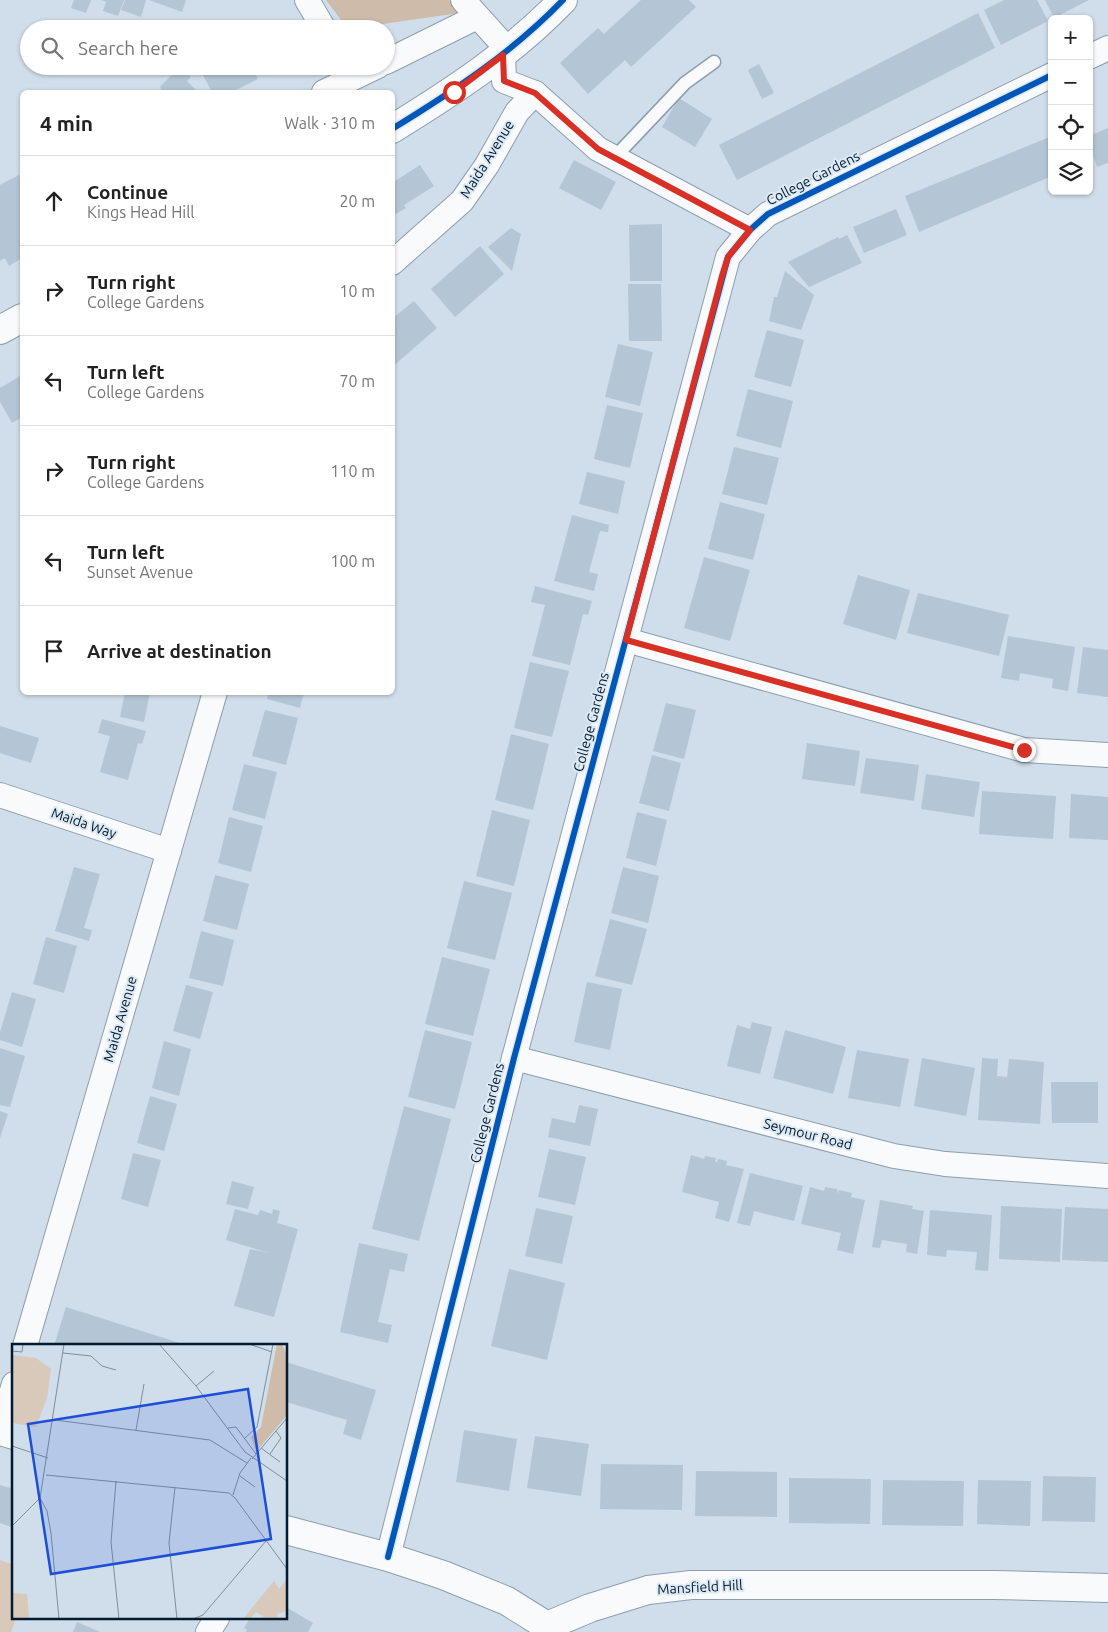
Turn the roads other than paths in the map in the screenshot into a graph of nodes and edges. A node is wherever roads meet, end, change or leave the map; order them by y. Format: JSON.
{"nodes":[{"id":1,"x":307,"y":0,"type":"edge"},
{"id":2,"x":563,"y":0,"type":"edge"},
{"id":3,"x":470,"y":8,"type":"edge"},
{"id":4,"x":319,"y":20,"type":"edge"},
{"id":5,"x":1108,"y":48,"type":"edge"},
{"id":6,"x":506,"y":53,"type":"junction"},
{"id":7,"x":1093,"y":55,"type":"edge"},
{"id":8,"x":395,"y":56,"type":"edge"},
{"id":9,"x":714,"y":62,"type":"dead end"},
{"id":10,"x":345,"y":75,"type":"edge"},
{"id":11,"x":1048,"y":77,"type":"edge"},
{"id":12,"x":327,"y":90,"type":"edge"},
{"id":13,"x":535,"y":93,"type":"junction"},
{"id":14,"x":395,"y":127,"type":"edge"},
{"id":15,"x":615,"y":156,"type":"junction"},
{"id":16,"x":750,"y":230,"type":"junction"},
{"id":17,"x":395,"y":260,"type":"edge"},
{"id":18,"x":20,"y":319,"type":"edge"},
{"id":19,"x":0,"y":330,"type":"edge"},
{"id":20,"x":626,"y":640,"type":"junction"},
{"id":21,"x":214,"y":695,"type":"edge"},
{"id":22,"x":1108,"y":755,"type":"edge"},
{"id":23,"x":0,"y":795,"type":"edge"},
{"id":24,"x":169,"y":852,"type":"junction"},
{"id":25,"x":514,"y":1058,"type":"junction"},
{"id":26,"x":1108,"y":1176,"type":"edge"},
{"id":27,"x":26,"y":1344,"type":"edge"},
{"id":28,"x":12,"y":1391,"type":"edge"},
{"id":29,"x":0,"y":1431,"type":"edge"},
{"id":30,"x":12,"y":1435,"type":"edge"},
{"id":31,"x":288,"y":1531,"type":"edge"},
{"id":32,"x":388,"y":1557,"type":"junction"},
{"id":33,"x":1108,"y":1588,"type":"edge"},
{"id":34,"x":216,"y":1620,"type":"edge"},
{"id":35,"x":549,"y":1629,"type":"edge"},
{"id":36,"x":208,"y":1632,"type":"edge"}],
"edges":[{"from":1,"to":4,"type":"street"},
{"from":2,"to":6,"type":"main road"},
{"from":3,"to":6,"type":"street"},
{"from":3,"to":8,"type":"street"},
{"from":5,"to":7,"type":"street"},
{"from":6,"to":13,"type":"street"},
{"from":6,"to":14,"type":"main road"},
{"from":9,"to":15,"type":"lane"},
{"from":10,"to":12,"type":"street"},
{"from":11,"to":16,"type":"street","name":"College Gardens"},
{"from":13,"to":15,"type":"street"},
{"from":13,"to":17,"type":"street","name":"Maida Avenue"},
{"from":15,"to":16,"type":"street"},
{"from":16,"to":20,"type":"street","name":"College Gardens"},
{"from":18,"to":19,"type":"main road"},
{"from":20,"to":22,"type":"street"},
{"from":20,"to":25,"type":"street","name":"College Gardens"},
{"from":21,"to":24,"type":"street","name":"Maida Avenue"},
{"from":23,"to":24,"type":"street","name":"Maida Way"},
{"from":24,"to":27,"type":"street","name":"Maida Avenue"},
{"from":25,"to":26,"type":"street","name":"Seymour Road"},
{"from":25,"to":32,"type":"street","name":"College Gardens"},
{"from":28,"to":29,"type":"street"},
{"from":29,"to":30,"type":"main road"},
{"from":31,"to":32,"type":"main road","name":"Mansfield Hill"},
{"from":32,"to":35,"type":"main road","name":"Mansfield Hill"},
{"from":33,"to":35,"type":"main road","name":"Mansfield Hill"},
{"from":34,"to":36,"type":"street"}]}
